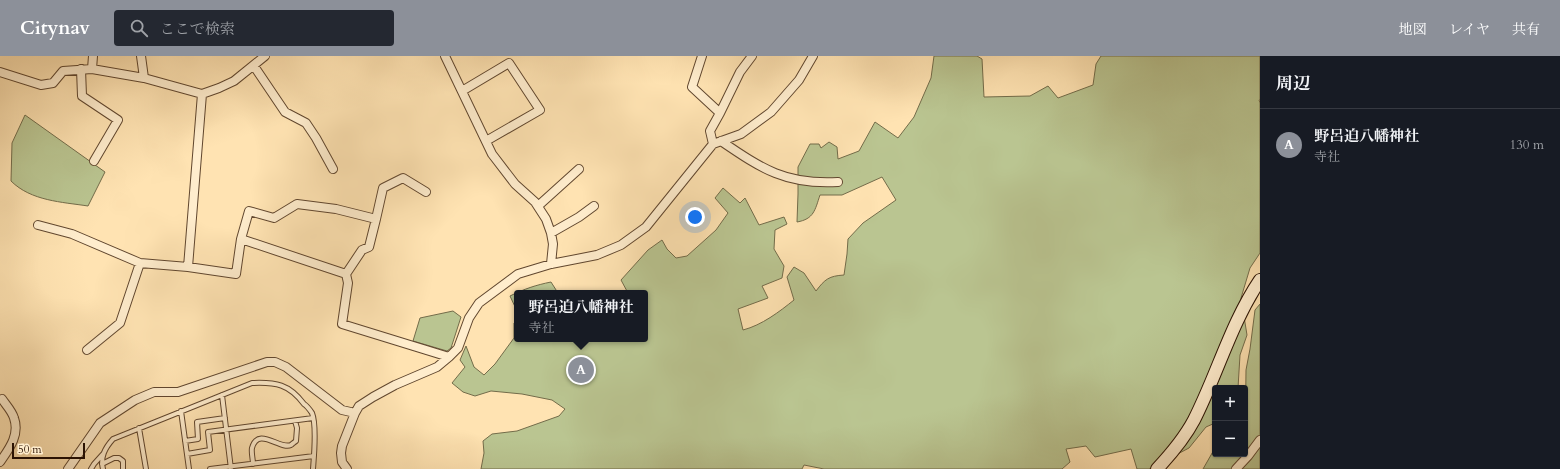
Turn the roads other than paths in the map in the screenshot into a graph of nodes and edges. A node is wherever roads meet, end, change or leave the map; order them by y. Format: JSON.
{"nodes":[{"id":1,"x":93,"y":56,"type":"edge"},
{"id":2,"x":141,"y":56,"type":"edge"},
{"id":3,"x":265,"y":56,"type":"edge"},
{"id":4,"x":445,"y":56,"type":"edge"},
{"id":5,"x":702,"y":56,"type":"edge"},
{"id":6,"x":752,"y":56,"type":"edge"},
{"id":7,"x":813,"y":56,"type":"edge"},
{"id":8,"x":254,"y":66,"type":"junction"},
{"id":9,"x":81,"y":69,"type":"junction"},
{"id":10,"x":92,"y":69,"type":"junction"},
{"id":11,"x":0,"y":72,"type":"edge"},
{"id":12,"x":144,"y":78,"type":"junction"},
{"id":13,"x":462,"y":91,"type":"junction"},
{"id":14,"x":202,"y":94,"type":"junction"},
{"id":15,"x":720,"y":113,"type":"junction"},
{"id":16,"x":486,"y":141,"type":"junction"},
{"id":17,"x":717,"y":142,"type":"junction"},
{"id":18,"x":94,"y":161,"type":"dead end"},
{"id":19,"x":333,"y":169,"type":"dead end"},
{"id":20,"x":579,"y":169,"type":"dead end"},
{"id":21,"x":838,"y":182,"type":"dead end"},
{"id":22,"x":426,"y":192,"type":"dead end"},
{"id":23,"x":538,"y":206,"type":"junction"},
{"id":24,"x":594,"y":206,"type":"dead end"},
{"id":25,"x":376,"y":219,"type":"junction"},
{"id":26,"x":38,"y":225,"type":"dead end"},
{"id":27,"x":551,"y":233,"type":"junction"},
{"id":28,"x":240,"y":239,"type":"junction"},
{"id":29,"x":140,"y":263,"type":"junction"},
{"id":30,"x":551,"y":264,"type":"junction"},
{"id":31,"x":188,"y":267,"type":"junction"},
{"id":32,"x":346,"y":274,"type":"junction"},
{"id":33,"x":1260,"y":280,"type":"edge"},
{"id":34,"x":87,"y":350,"type":"dead end"},
{"id":35,"x":449,"y":357,"type":"junction"},
{"id":36,"x":222,"y":395,"type":"junction"},
{"id":37,"x":2,"y":399,"type":"dead end"},
{"id":38,"x":181,"y":411,"type":"junction"},
{"id":39,"x":355,"y":413,"type":"junction"},
{"id":40,"x":225,"y":418,"type":"junction"},
{"id":41,"x":313,"y":418,"type":"junction"},
{"id":42,"x":295,"y":421,"type":"junction"},
{"id":43,"x":139,"y":428,"type":"junction"},
{"id":44,"x":226,"y":430,"type":"junction"},
{"id":45,"x":185,"y":440,"type":"junction"},
{"id":46,"x":1260,"y":440,"type":"edge"},
{"id":47,"x":103,"y":454,"type":"junction"},
{"id":48,"x":187,"y":454,"type":"junction"},
{"id":49,"x":314,"y":456,"type":"junction"},
{"id":50,"x":0,"y":462,"type":"edge"},
{"id":51,"x":102,"y":464,"type":"junction"},
{"id":52,"x":253,"y":464,"type":"junction"},
{"id":53,"x":231,"y":468,"type":"edge"},
{"id":54,"x":68,"y":469,"type":"edge"},
{"id":55,"x":91,"y":469,"type":"edge"},
{"id":56,"x":103,"y":469,"type":"edge"},
{"id":57,"x":123,"y":469,"type":"edge"},
{"id":58,"x":146,"y":469,"type":"edge"},
{"id":59,"x":189,"y":469,"type":"edge"},
{"id":60,"x":212,"y":469,"type":"edge"},
{"id":61,"x":313,"y":469,"type":"edge"},
{"id":62,"x":347,"y":469,"type":"edge"},
{"id":63,"x":1157,"y":469,"type":"edge"},
{"id":64,"x":1236,"y":469,"type":"edge"}],
"edges":[{"from":1,"to":10,"type":"street"},
{"from":2,"to":12,"type":"street"},
{"from":3,"to":8,"type":"street"},
{"from":4,"to":13,"type":"street"},
{"from":5,"to":15,"type":"street"},
{"from":6,"to":15,"type":"street"},
{"from":7,"to":17,"type":"street"},
{"from":8,"to":14,"type":"street"},
{"from":8,"to":19,"type":"street"},
{"from":9,"to":10,"type":"street"},
{"from":9,"to":11,"type":"street"},
{"from":9,"to":18,"type":"street"},
{"from":10,"to":12,"type":"street"},
{"from":12,"to":14,"type":"street"},
{"from":13,"to":16,"type":"street"},
{"from":13,"to":16,"type":"street"},
{"from":14,"to":31,"type":"street"},
{"from":15,"to":17,"type":"street"},
{"from":16,"to":23,"type":"street"},
{"from":17,"to":21,"type":"street"},
{"from":17,"to":30,"type":"street"},
{"from":20,"to":23,"type":"street"},
{"from":22,"to":25,"type":"street"},
{"from":23,"to":27,"type":"street"},
{"from":24,"to":27,"type":"street"},
{"from":25,"to":28,"type":"street"},
{"from":25,"to":32,"type":"street"},
{"from":26,"to":29,"type":"street"},
{"from":27,"to":30,"type":"street"},
{"from":28,"to":31,"type":"street"},
{"from":28,"to":32,"type":"street"},
{"from":29,"to":31,"type":"street"},
{"from":29,"to":34,"type":"street"},
{"from":30,"to":35,"type":"street"},
{"from":32,"to":35,"type":"street"},
{"from":33,"to":63,"type":"main road"},
{"from":35,"to":39,"type":"street"},
{"from":36,"to":38,"type":"lane"},
{"from":36,"to":40,"type":"lane"},
{"from":36,"to":41,"type":"lane"},
{"from":37,"to":50,"type":"street"},
{"from":38,"to":43,"type":"lane"},
{"from":38,"to":45,"type":"lane"},
{"from":39,"to":54,"type":"street"},
{"from":39,"to":62,"type":"street"},
{"from":40,"to":44,"type":"lane"},
{"from":40,"to":45,"type":"lane"},
{"from":41,"to":42,"type":"lane"},
{"from":41,"to":49,"type":"lane"},
{"from":42,"to":44,"type":"lane"},
{"from":42,"to":52,"type":"lane"},
{"from":43,"to":47,"type":"lane"},
{"from":43,"to":58,"type":"lane"},
{"from":44,"to":48,"type":"lane"},
{"from":44,"to":53,"type":"lane"},
{"from":45,"to":48,"type":"lane"},
{"from":46,"to":64,"type":"street"},
{"from":47,"to":51,"type":"lane"},
{"from":47,"to":55,"type":"lane"},
{"from":48,"to":59,"type":"lane"},
{"from":49,"to":52,"type":"lane"},
{"from":49,"to":61,"type":"lane"},
{"from":51,"to":56,"type":"lane"},
{"from":51,"to":57,"type":"lane"},
{"from":52,"to":53,"type":"lane"},
{"from":53,"to":60,"type":"lane"}]}
